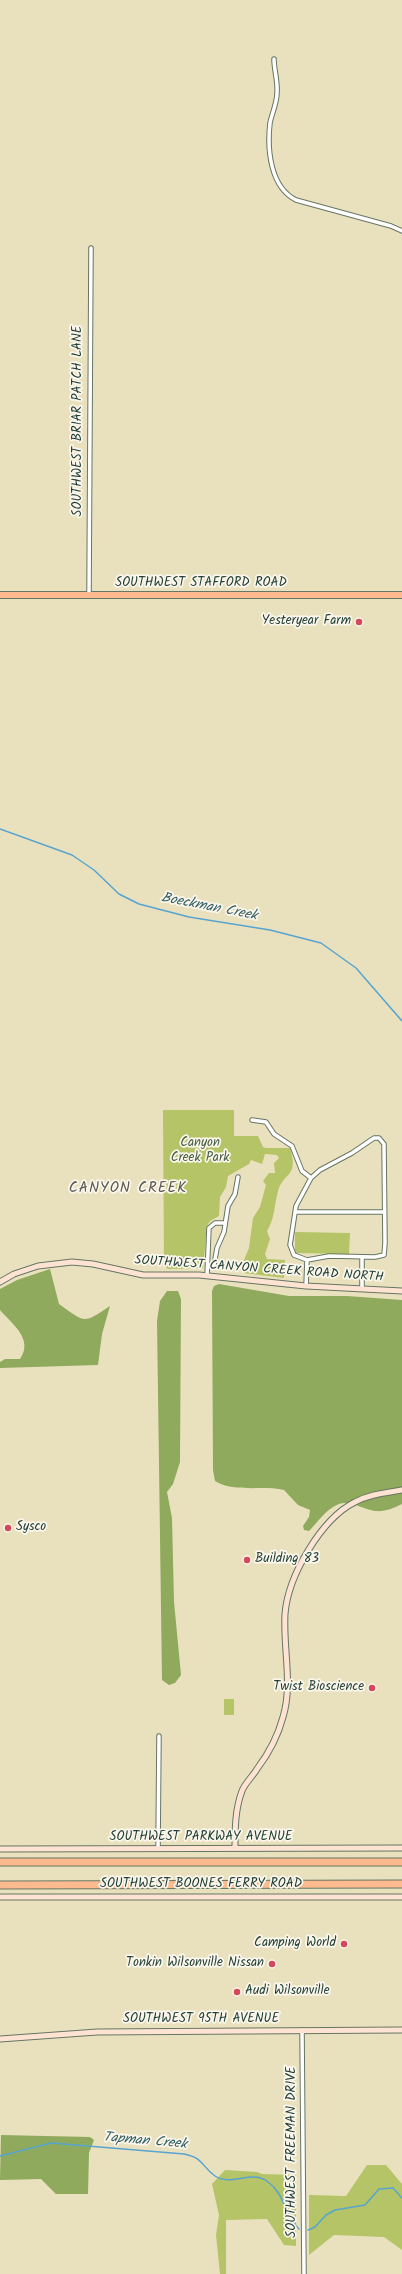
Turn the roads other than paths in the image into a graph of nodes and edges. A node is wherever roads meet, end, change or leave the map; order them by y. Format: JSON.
{"nodes":[{"id":1,"x":274,"y":59,"type":"dead end"},
{"id":2,"x":402,"y":231,"type":"edge"},
{"id":3,"x":91,"y":248,"type":"dead end"},
{"id":4,"x":0,"y":595,"type":"edge"},
{"id":5,"x":89,"y":595,"type":"junction"},
{"id":6,"x":402,"y":595,"type":"edge"},
{"id":7,"x":252,"y":1120,"type":"dead end"},
{"id":8,"x":238,"y":1177,"type":"dead end"},
{"id":9,"x":310,"y":1178,"type":"junction"},
{"id":10,"x":295,"y":1212,"type":"junction"},
{"id":11,"x":384,"y":1212,"type":"junction"},
{"id":12,"x":225,"y":1223,"type":"junction"},
{"id":13,"x":362,"y":1258,"type":"junction"},
{"id":14,"x":307,"y":1260,"type":"junction"},
{"id":15,"x":214,"y":1265,"type":"dead end"},
{"id":16,"x":207,"y":1276,"type":"junction"},
{"id":17,"x":0,"y":1282,"type":"edge"},
{"id":18,"x":306,"y":1286,"type":"junction"},
{"id":19,"x":362,"y":1288,"type":"junction"},
{"id":20,"x":402,"y":1291,"type":"edge"},
{"id":21,"x":402,"y":1490,"type":"edge"},
{"id":22,"x":159,"y":1736,"type":"dead end"},
{"id":23,"x":235,"y":1848,"type":"junction"},
{"id":24,"x":402,"y":1848,"type":"edge"},
{"id":25,"x":0,"y":1849,"type":"edge"},
{"id":26,"x":158,"y":1849,"type":"junction"},
{"id":27,"x":0,"y":1862,"type":"edge"},
{"id":28,"x":402,"y":1862,"type":"edge"},
{"id":29,"x":402,"y":1884,"type":"edge"},
{"id":30,"x":0,"y":1885,"type":"edge"},
{"id":31,"x":0,"y":1897,"type":"edge"},
{"id":32,"x":402,"y":1897,"type":"edge"},
{"id":33,"x":302,"y":2030,"type":"junction"},
{"id":34,"x":402,"y":2030,"type":"edge"},
{"id":35,"x":0,"y":2039,"type":"edge"},
{"id":36,"x":304,"y":2274,"type":"edge"}],
"edges":[{"from":1,"to":2,"type":"street"},
{"from":3,"to":5,"type":"street","name":"SOUTHWEST BRIAR PATCH LANE"},
{"from":4,"to":5,"type":"main road","name":"SOUTHWEST STAFFORD ROAD"},
{"from":5,"to":6,"type":"main road","name":"SOUTHWEST STAFFORD ROAD"},
{"from":7,"to":9,"type":"street"},
{"from":8,"to":12,"type":"street"},
{"from":9,"to":10,"type":"street"},
{"from":9,"to":11,"type":"street"},
{"from":10,"to":11,"type":"street"},
{"from":10,"to":14,"type":"street"},
{"from":11,"to":13,"type":"street"},
{"from":12,"to":15,"type":"street"},
{"from":12,"to":16,"type":"street"},
{"from":13,"to":14,"type":"street"},
{"from":13,"to":19,"type":"street"},
{"from":14,"to":18,"type":"street"},
{"from":16,"to":17,"type":"street","name":"SOUTHWEST CANYON CREEK ROAD NORTH"},
{"from":16,"to":18,"type":"street","name":"SOUTHWEST CANYON CREEK ROAD NORTH"},
{"from":18,"to":19,"type":"street","name":"SOUTHWEST CANYON CREEK ROAD NORTH"},
{"from":19,"to":20,"type":"street","name":"SOUTHWEST CANYON CREEK ROAD NORTH"},
{"from":21,"to":23,"type":"street"},
{"from":22,"to":26,"type":"street"},
{"from":23,"to":24,"type":"street","name":"SOUTHWEST PARKWAY AVENUE"},
{"from":23,"to":26,"type":"street","name":"SOUTHWEST PARKWAY AVENUE"},
{"from":25,"to":26,"type":"street","name":"SOUTHWEST PARKWAY AVENUE"},
{"from":27,"to":28,"type":"highway"},
{"from":29,"to":30,"type":"highway"},
{"from":31,"to":32,"type":"street","name":"SOUTHWEST BOONES FERRY ROAD"},
{"from":33,"to":34,"type":"street","name":"SOUTHWEST 95TH AVENUE"},
{"from":33,"to":35,"type":"street","name":"SOUTHWEST 95TH AVENUE"},
{"from":33,"to":36,"type":"street","name":"SOUTHWEST FREEMAN DRIVE"}]}
